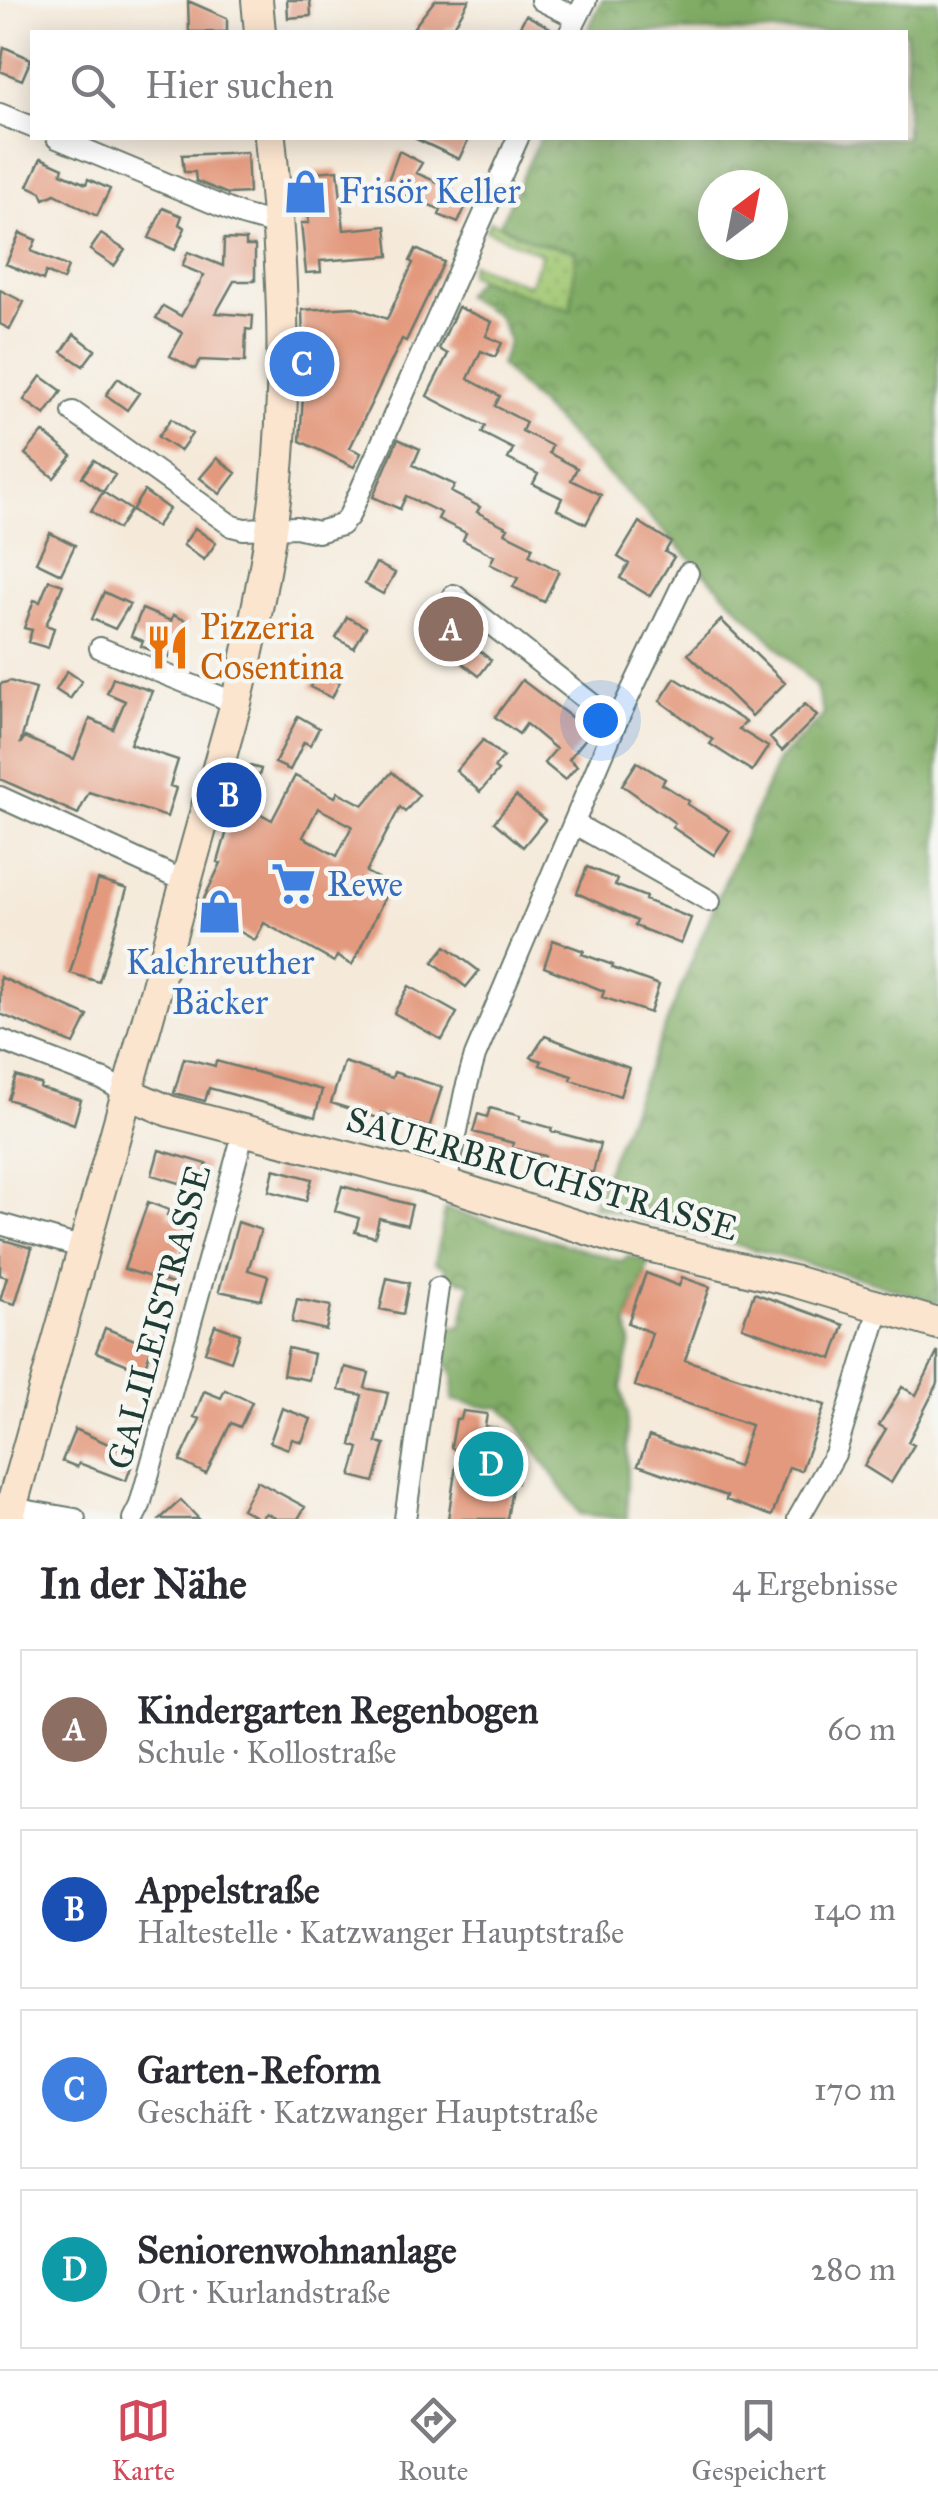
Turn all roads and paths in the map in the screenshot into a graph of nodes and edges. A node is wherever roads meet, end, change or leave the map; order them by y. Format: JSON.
{"nodes":[{"id":1,"x":257,"y":0,"type":"edge"},
{"id":2,"x":541,"y":0,"type":"edge"},
{"id":3,"x":577,"y":17,"type":"edge"},
{"id":4,"x":260,"y":30,"type":"edge"},
{"id":5,"x":0,"y":114,"type":"edge"},
{"id":6,"x":30,"y":126,"type":"edge"},
{"id":7,"x":62,"y":140,"type":"edge"},
{"id":8,"x":270,"y":140,"type":"edge"},
{"id":9,"x":517,"y":140,"type":"edge"},
{"id":10,"x":278,"y":225,"type":"junction"},
{"id":11,"x":73,"y":412,"type":"dead end"},
{"id":12,"x":270,"y":530,"type":"junction"},
{"id":13,"x":688,"y":573,"type":"dead end"},
{"id":14,"x":454,"y":595,"type":"dead end"},
{"id":15,"x":100,"y":648,"type":"dead end"},
{"id":16,"x":236,"y":702,"type":"junction"},
{"id":17,"x":616,"y":723,"type":"junction"},
{"id":18,"x":0,"y":797,"type":"edge"},
{"id":19,"x":574,"y":824,"type":"junction"},
{"id":20,"x":186,"y":882,"type":"junction"},
{"id":21,"x":710,"y":902,"type":"dead end"},
{"id":22,"x":0,"y":1040,"type":"edge"},
{"id":23,"x":127,"y":1094,"type":"junction"},
{"id":24,"x":244,"y":1131,"type":"junction"},
{"id":25,"x":446,"y":1184,"type":"junction"},
{"id":26,"x":0,"y":1224,"type":"edge"},
{"id":27,"x":84,"y":1248,"type":"junction"},
{"id":28,"x":438,"y":1288,"type":"dead end"},
{"id":29,"x":880,"y":1306,"type":"junction"},
{"id":30,"x":938,"y":1324,"type":"edge"},
{"id":31,"x":9,"y":1514,"type":"edge"},
{"id":32,"x":75,"y":1519,"type":"edge"},
{"id":33,"x":133,"y":1519,"type":"edge"},
{"id":34,"x":405,"y":1519,"type":"edge"},
{"id":35,"x":798,"y":1519,"type":"edge"}],
"edges":[{"from":1,"to":4,"type":"main road"},
{"from":2,"to":3,"type":"street"},
{"from":5,"to":6,"type":"street"},
{"from":7,"to":10,"type":"street"},
{"from":8,"to":10,"type":"main road"},
{"from":9,"to":12,"type":"street"},
{"from":10,"to":12,"type":"main road"},
{"from":11,"to":12,"type":"street"},
{"from":12,"to":16,"type":"main road"},
{"from":13,"to":17,"type":"street"},
{"from":14,"to":17,"type":"street"},
{"from":15,"to":16,"type":"street"},
{"from":16,"to":20,"type":"main road"},
{"from":17,"to":19,"type":"street"},
{"from":18,"to":20,"type":"street"},
{"from":19,"to":21,"type":"street"},
{"from":19,"to":25,"type":"street"},
{"from":20,"to":23,"type":"main road"},
{"from":22,"to":23,"type":"street"},
{"from":23,"to":24,"type":"main road","name":"SAUERBRUCHSTRASSE"},
{"from":23,"to":27,"type":"main road"},
{"from":24,"to":25,"type":"main road","name":"SAUERBRUCHSTRASSE"},
{"from":24,"to":33,"type":"street","name":"GALILEISTRASSE"},
{"from":25,"to":29,"type":"main road","name":"SAUERBRUCHSTRASSE"},
{"from":26,"to":27,"type":"street"},
{"from":27,"to":31,"type":"main road"},
{"from":28,"to":34,"type":"street"},
{"from":29,"to":30,"type":"main road","name":"SAUERBRUCHSTRASSE"},
{"from":29,"to":35,"type":"street"},
{"from":31,"to":32,"type":"street"}]}
